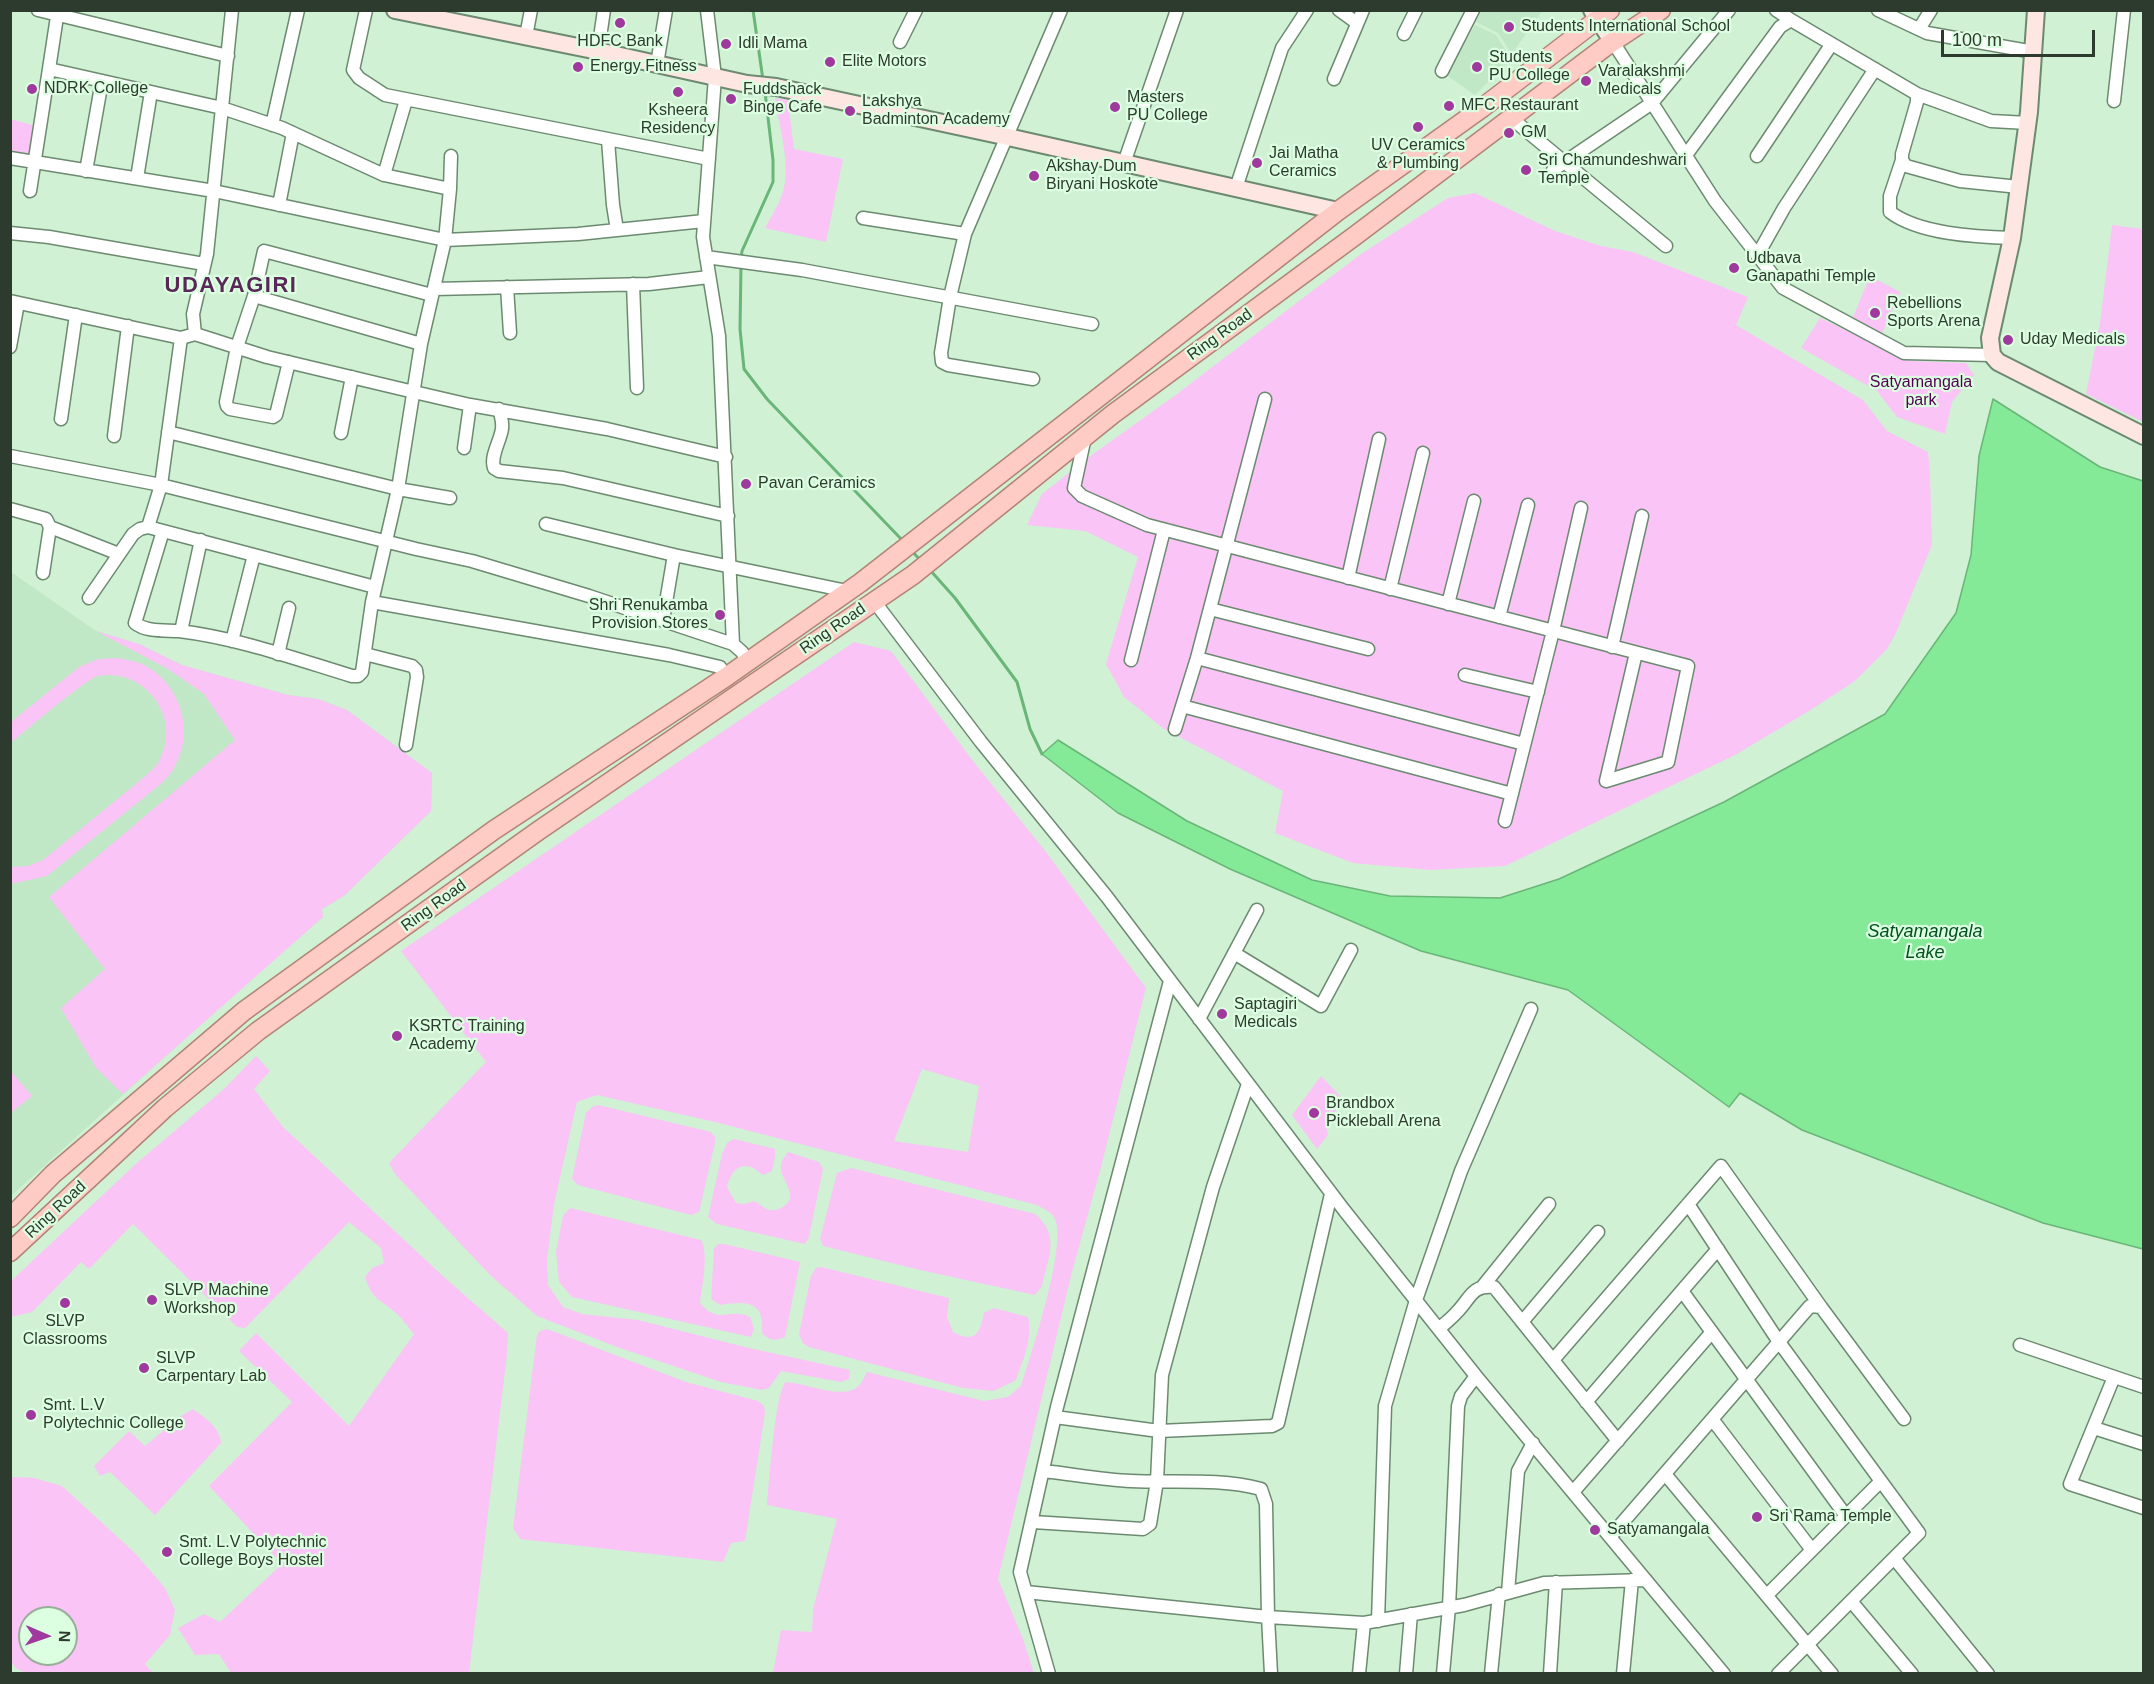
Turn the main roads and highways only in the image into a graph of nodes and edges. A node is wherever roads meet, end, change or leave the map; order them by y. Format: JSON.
{"nodes":[{"id":1,"x":1661,"y":10,"type":"edge"},
{"id":2,"x":1600,"y":13,"type":"edge"},
{"id":3,"x":1338,"y":211,"type":"junction"},
{"id":4,"x":1356,"y":235,"type":"junction"},
{"id":5,"x":854,"y":587,"type":"junction"},
{"id":6,"x":874,"y":601,"type":"junction"},
{"id":7,"x":244,"y":1011,"type":"junction"},
{"id":8,"x":258,"y":1031,"type":"junction"},
{"id":9,"x":10,"y":1218,"type":"edge"},
{"id":10,"x":12,"y":1246,"type":"edge"}],
"edges":[{"from":1,"to":4,"type":"main road","name":"Ring Road"},
{"from":2,"to":3,"type":"main road","name":"Ring Road"},
{"from":3,"to":4,"type":"main road"},
{"from":3,"to":5,"type":"main road","name":"Ring Road"},
{"from":4,"to":6,"type":"main road","name":"Ring Road"},
{"from":5,"to":6,"type":"main road"},
{"from":5,"to":7,"type":"main road","name":"Ring Road"},
{"from":6,"to":8,"type":"main road","name":"Ring Road"},
{"from":7,"to":8,"type":"main road"},
{"from":7,"to":9,"type":"main road","name":"Ring Road"},
{"from":8,"to":10,"type":"main road","name":"Ring Road"}]}
